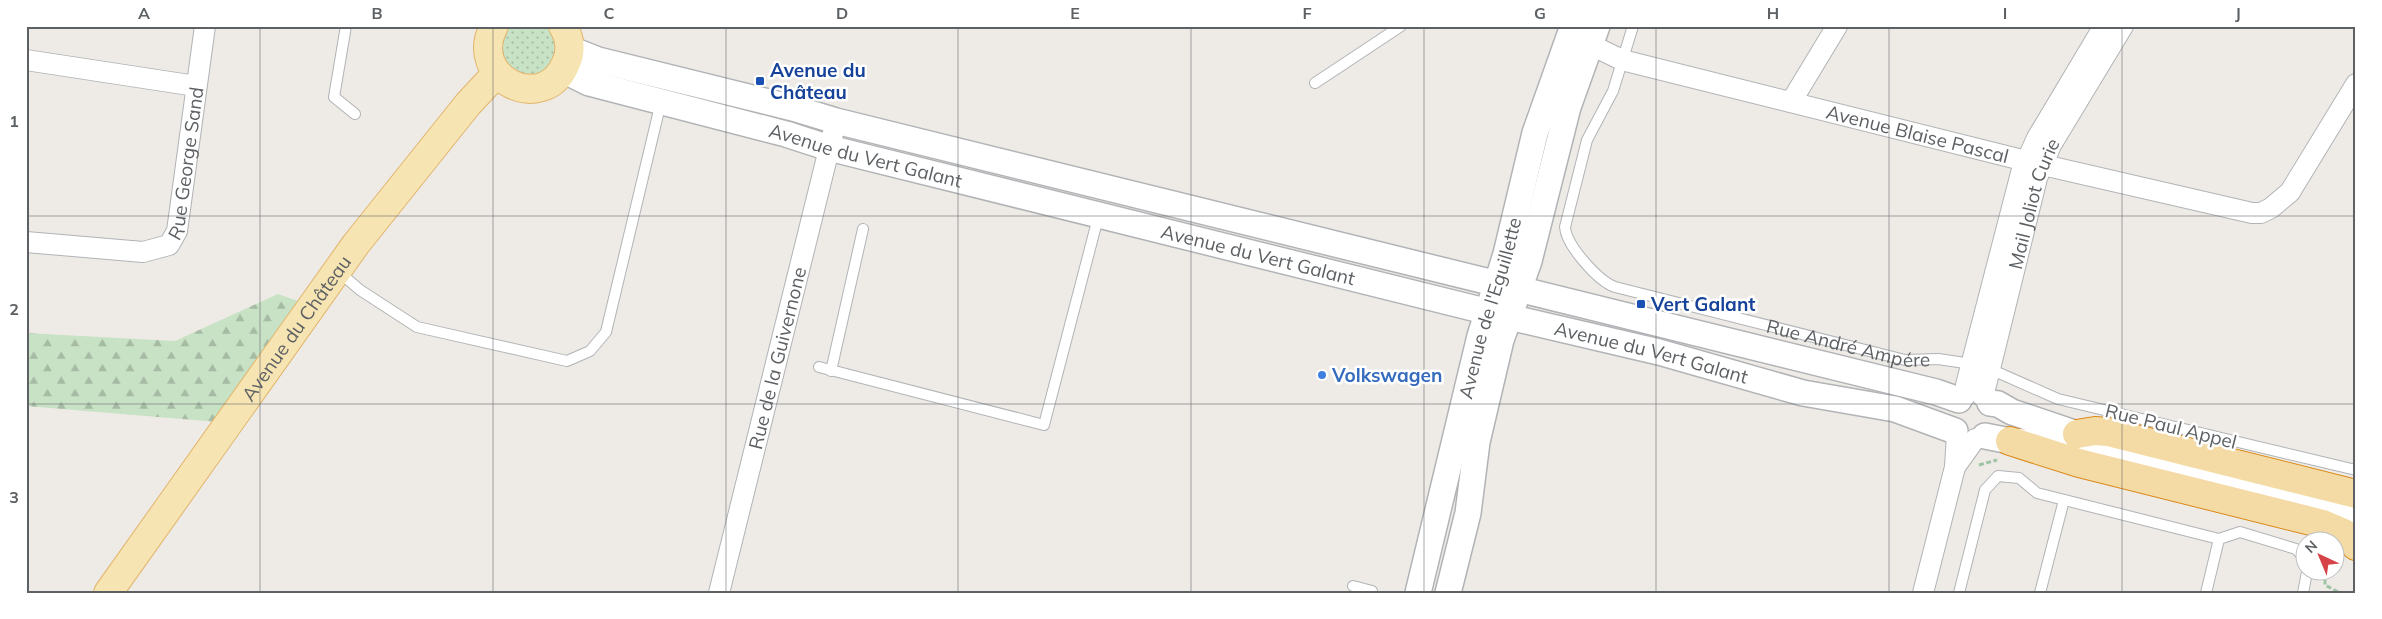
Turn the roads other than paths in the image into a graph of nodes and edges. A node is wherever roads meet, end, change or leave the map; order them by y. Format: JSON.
{"nodes":[{"id":1,"x":205,"y":26,"type":"edge"},
{"id":2,"x":346,"y":26,"type":"edge"},
{"id":3,"x":1401,"y":26,"type":"edge"},
{"id":4,"x":1633,"y":26,"type":"edge"},
{"id":5,"x":1836,"y":26,"type":"edge"},
{"id":6,"x":2104,"y":26,"type":"edge"},
{"id":7,"x":2123,"y":26,"type":"edge"},
{"id":8,"x":493,"y":27,"type":"edge"},
{"id":9,"x":1569,"y":27,"type":"edge"},
{"id":10,"x":1594,"y":36,"type":"edge"},
{"id":11,"x":565,"y":49,"type":"edge"},
{"id":12,"x":26,"y":60,"type":"edge"},
{"id":13,"x":1622,"y":60,"type":"junction"},
{"id":14,"x":496,"y":74,"type":"junction"},
{"id":15,"x":1315,"y":82,"type":"dead end"},
{"id":16,"x":2356,"y":84,"type":"edge"},
{"id":17,"x":196,"y":86,"type":"junction"},
{"id":18,"x":661,"y":102,"type":"junction"},
{"id":19,"x":1791,"y":102,"type":"junction"},
{"id":20,"x":355,"y":114,"type":"dead end"},
{"id":21,"x":836,"y":122,"type":"junction"},
{"id":22,"x":829,"y":148,"type":"junction"},
{"id":23,"x":2034,"y":163,"type":"junction"},
{"id":24,"x":1099,"y":214,"type":"junction"},
{"id":25,"x":863,"y":229,"type":"dead end"},
{"id":26,"x":26,"y":242,"type":"edge"},
{"id":27,"x":337,"y":271,"type":"junction"},
{"id":28,"x":1508,"y":288,"type":"junction"},
{"id":29,"x":1498,"y":314,"type":"junction"},
{"id":30,"x":819,"y":367,"type":"dead end"},
{"id":31,"x":1981,"y":367,"type":"junction"},
{"id":32,"x":831,"y":370,"type":"junction"},
{"id":33,"x":1974,"y":399,"type":"junction"},
{"id":34,"x":2077,"y":434,"type":"junction"},
{"id":35,"x":1976,"y":436,"type":"junction"},
{"id":36,"x":2157,"y":463,"type":"junction"},
{"id":37,"x":2356,"y":470,"type":"edge"},
{"id":38,"x":2356,"y":494,"type":"edge"},
{"id":39,"x":2064,"y":500,"type":"junction"},
{"id":40,"x":2356,"y":514,"type":"edge"},
{"id":41,"x":2218,"y":538,"type":"junction"},
{"id":42,"x":2356,"y":546,"type":"edge"},
{"id":43,"x":2294,"y":548,"type":"edge"},
{"id":44,"x":1353,"y":586,"type":"dead end"},
{"id":45,"x":1374,"y":592,"type":"edge"},
{"id":46,"x":108,"y":593,"type":"edge"},
{"id":47,"x":719,"y":593,"type":"edge"},
{"id":48,"x":1418,"y":593,"type":"edge"},
{"id":49,"x":1448,"y":593,"type":"edge"},
{"id":50,"x":1923,"y":593,"type":"edge"},
{"id":51,"x":1959,"y":593,"type":"edge"},
{"id":52,"x":2040,"y":593,"type":"edge"},
{"id":53,"x":2206,"y":593,"type":"edge"}],
"edges":[{"from":1,"to":17,"type":"street","name":"Rue George Sand"},
{"from":2,"to":20,"type":"lane"},
{"from":3,"to":15,"type":"lane"},
{"from":4,"to":13,"type":"lane","name":"Rue André Ampére"},
{"from":5,"to":19,"type":"street"},
{"from":6,"to":23,"type":"street","name":"Mail Joliot Curie"},
{"from":7,"to":23,"type":"street","name":"Mail Joliot Curie"},
{"from":8,"to":14,"type":"main road"},
{"from":9,"to":10,"type":"street","name":"Avenue Blaise Pascal"},
{"from":9,"to":28,"type":"street","name":"Avenue de l'Eguillette"},
{"from":10,"to":13,"type":"street","name":"Avenue Blaise Pascal"},
{"from":10,"to":28,"type":"street","name":"Avenue de l'Eguillette"},
{"from":11,"to":14,"type":"main road"},
{"from":11,"to":18,"type":"street","name":"Avenue du Vert Galant"},
{"from":11,"to":21,"type":"street","name":"Avenue du Vert Galant"},
{"from":12,"to":17,"type":"street"},
{"from":13,"to":19,"type":"street","name":"Avenue Blaise Pascal"},
{"from":13,"to":31,"type":"lane","name":"Rue André Ampére"},
{"from":14,"to":27,"type":"main road","name":"Avenue du Château"},
{"from":16,"to":23,"type":"street","name":"Avenue Blaise Pascal"},
{"from":17,"to":26,"type":"street","name":"Rue George Sand"},
{"from":18,"to":22,"type":"street","name":"Avenue du Vert Galant"},
{"from":18,"to":27,"type":"lane"},
{"from":19,"to":23,"type":"street","name":"Avenue Blaise Pascal"},
{"from":21,"to":22,"type":"street","name":"Rue de la Guivernone"},
{"from":21,"to":28,"type":"street","name":"Avenue du Vert Galant"},
{"from":22,"to":24,"type":"street","name":"Avenue du Vert Galant"},
{"from":22,"to":47,"type":"street","name":"Rue de la Guivernone"},
{"from":23,"to":31,"type":"street","name":"Mail Joliot Curie"},
{"from":24,"to":29,"type":"street","name":"Avenue du Vert Galant"},
{"from":24,"to":32,"type":"lane"},
{"from":25,"to":32,"type":"lane"},
{"from":27,"to":46,"type":"main road","name":"Avenue du Château"},
{"from":28,"to":29,"type":"street","name":"Avenue de l'Eguillette"},
{"from":28,"to":33,"type":"street","name":"Avenue du Vert Galant"},
{"from":29,"to":35,"type":"street","name":"Avenue du Vert Galant"},
{"from":29,"to":48,"type":"street","name":"Avenue de l'Eguillette"},
{"from":29,"to":49,"type":"street","name":"Avenue de l'Eguillette"},
{"from":30,"to":32,"type":"lane"},
{"from":31,"to":33,"type":"street","name":"Mail Joliot Curie"},
{"from":31,"to":37,"type":"lane","name":"Rue Paul Appel"},
{"from":33,"to":34,"type":"street","name":"Avenue du Vert Galant"},
{"from":33,"to":35,"type":"street"},
{"from":33,"to":35,"type":"street"},
{"from":34,"to":36,"type":"street","name":"Avenue du Vert Galant"},
{"from":34,"to":38,"type":"highway"},
{"from":35,"to":36,"type":"street","name":"Avenue du Vert Galant"},
{"from":35,"to":42,"type":"highway"},
{"from":35,"to":50,"type":"street"},
{"from":36,"to":40,"type":"street"},
{"from":39,"to":41,"type":"lane"},
{"from":39,"to":51,"type":"lane"},
{"from":39,"to":52,"type":"lane"},
{"from":41,"to":43,"type":"lane"},
{"from":41,"to":53,"type":"lane"},
{"from":44,"to":45,"type":"lane"}]}
